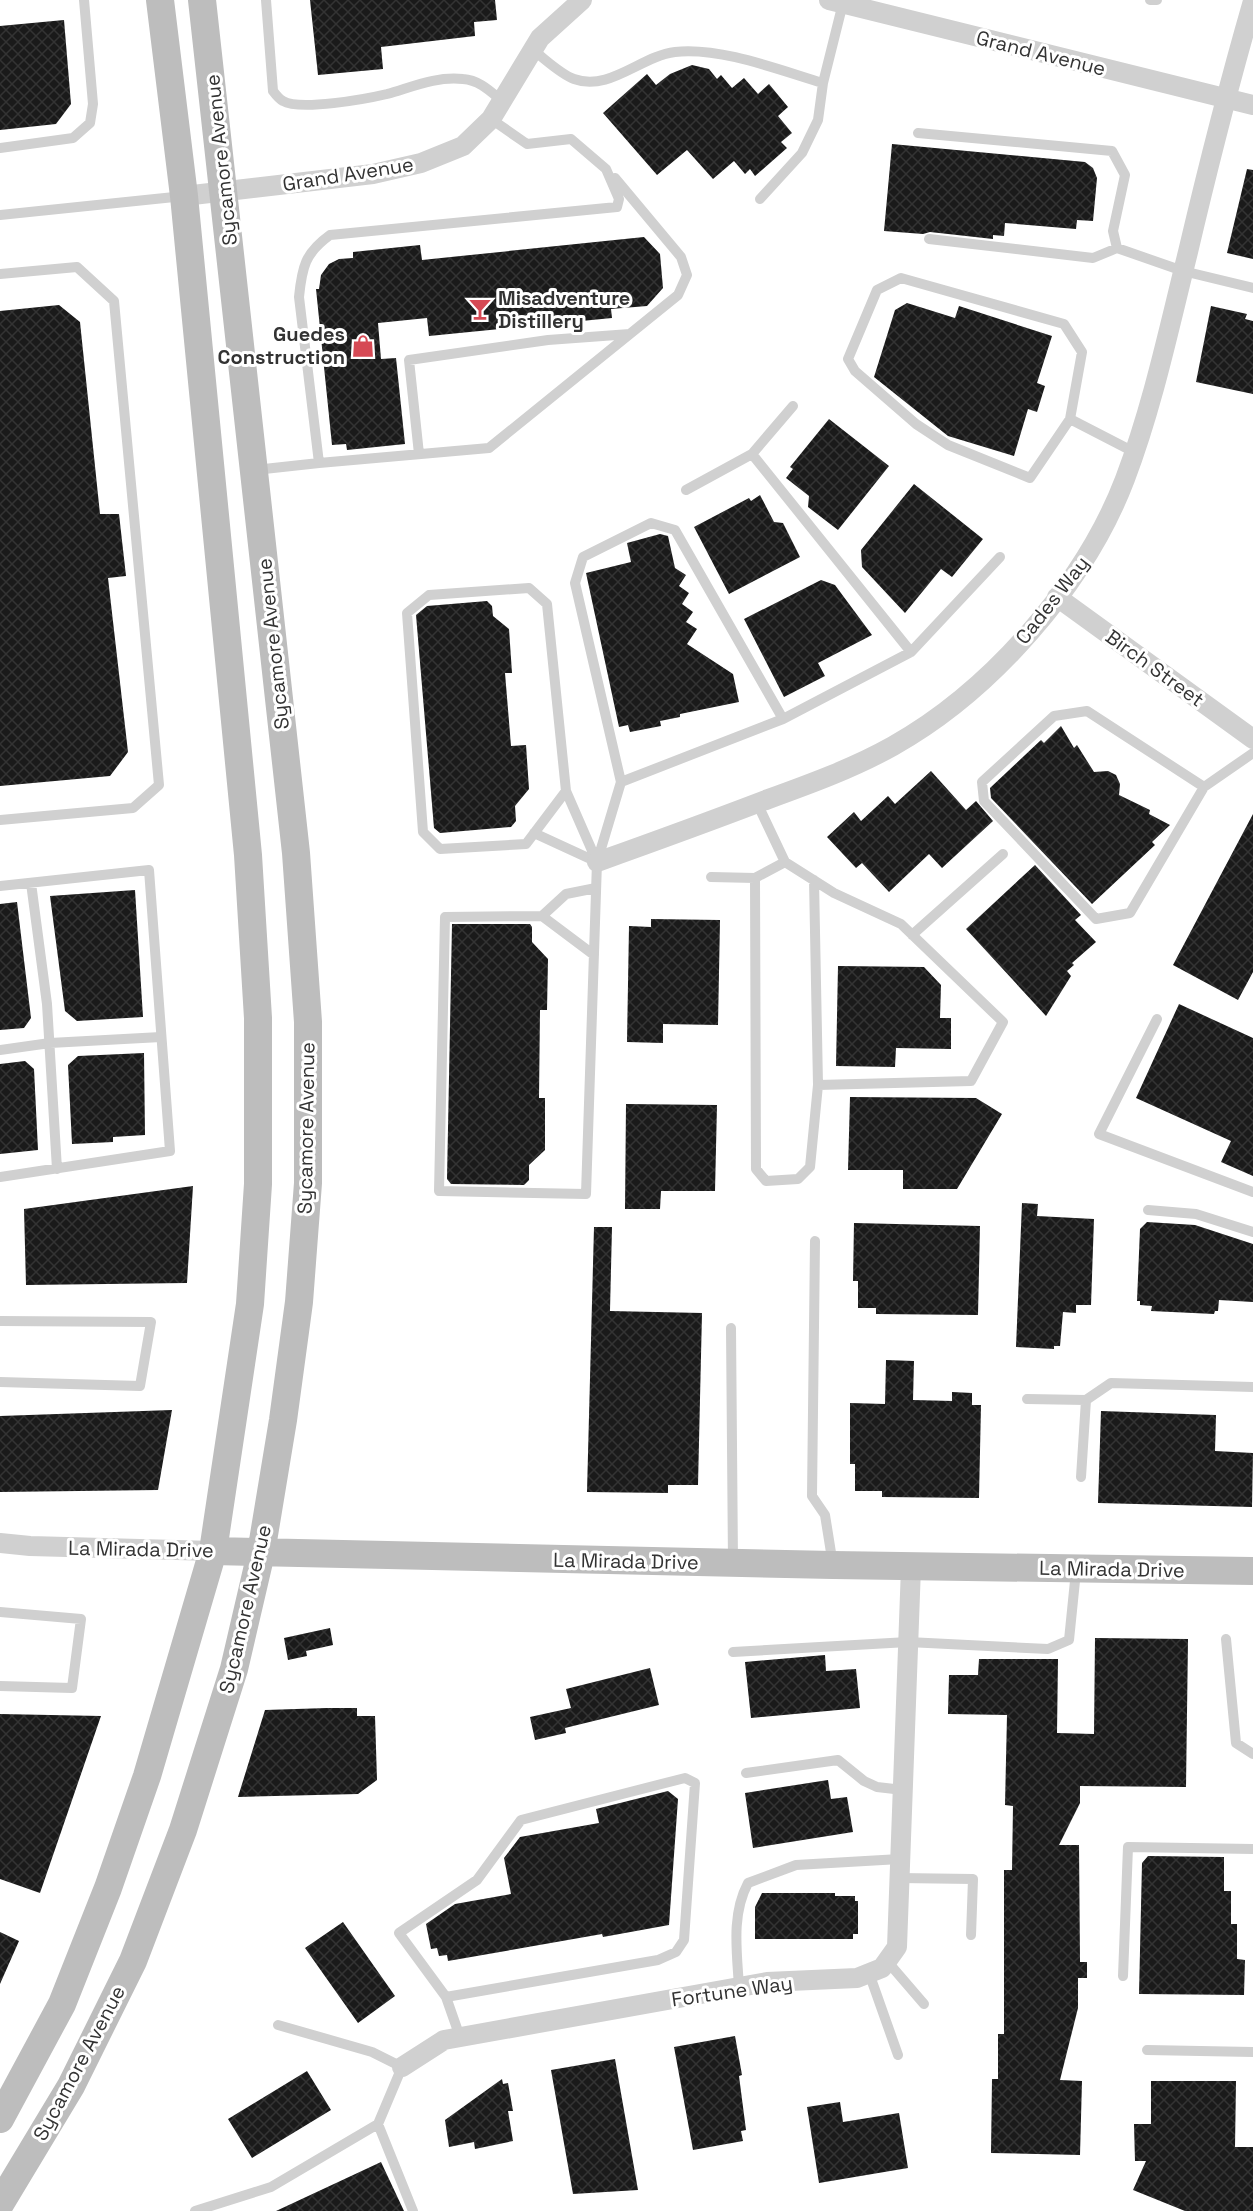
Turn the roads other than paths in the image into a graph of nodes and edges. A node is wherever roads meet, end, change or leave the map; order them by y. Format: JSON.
{"nodes":[{"id":1,"x":84,"y":0,"type":"edge"},
{"id":2,"x":160,"y":0,"type":"edge"},
{"id":3,"x":202,"y":0,"type":"edge"},
{"id":4,"x":266,"y":0,"type":"edge"},
{"id":5,"x":1150,"y":0,"type":"edge"},
{"id":6,"x":1157,"y":0,"type":"edge"},
{"id":7,"x":1253,"y":1,"type":"edge"},
{"id":8,"x":574,"y":2,"type":"edge"},
{"id":9,"x":836,"y":2,"type":"edge"},
{"id":10,"x":533,"y":50,"type":"junction"},
{"id":11,"x":823,"y":83,"type":"junction"},
{"id":12,"x":1225,"y":98,"type":"junction"},
{"id":13,"x":502,"y":101,"type":"junction"},
{"id":14,"x":1253,"y":105,"type":"edge"},
{"id":15,"x":491,"y":119,"type":"junction"},
{"id":16,"x":918,"y":133,"type":"dead end"},
{"id":17,"x":0,"y":148,"type":"edge"},
{"id":18,"x":606,"y":169,"type":"junction"},
{"id":19,"x":224,"y":191,"type":"junction"},
{"id":20,"x":184,"y":196,"type":"junction"},
{"id":21,"x":759,"y":199,"type":"dead end"},
{"id":22,"x":0,"y":215,"type":"edge"},
{"id":23,"x":929,"y":239,"type":"dead end"},
{"id":24,"x":1117,"y":248,"type":"junction"},
{"id":25,"x":1183,"y":271,"type":"junction"},
{"id":26,"x":0,"y":274,"type":"edge"},
{"id":27,"x":1253,"y":288,"type":"edge"},
{"id":28,"x":630,"y":334,"type":"junction"},
{"id":29,"x":794,"y":406,"type":"dead end"},
{"id":30,"x":1070,"y":419,"type":"junction"},
{"id":31,"x":1134,"y":452,"type":"junction"},
{"id":32,"x":419,"y":454,"type":"junction"},
{"id":33,"x":752,"y":454,"type":"junction"},
{"id":34,"x":319,"y":463,"type":"junction"},
{"id":35,"x":255,"y":470,"type":"junction"},
{"id":36,"x":686,"y":489,"type":"dead end"},
{"id":37,"x":1000,"y":557,"type":"dead end"},
{"id":38,"x":1057,"y":597,"type":"junction"},
{"id":39,"x":911,"y":652,"type":"junction"},
{"id":40,"x":783,"y":719,"type":"junction"},
{"id":41,"x":1253,"y":739,"type":"edge"},
{"id":42,"x":1253,"y":753,"type":"edge"},
{"id":43,"x":621,"y":782,"type":"junction"},
{"id":44,"x":1204,"y":787,"type":"junction"},
{"id":45,"x":566,"y":791,"type":"junction"},
{"id":46,"x":757,"y":803,"type":"junction"},
{"id":47,"x":0,"y":820,"type":"edge"},
{"id":48,"x":534,"y":833,"type":"junction"},
{"id":49,"x":1003,"y":854,"type":"dead end"},
{"id":50,"x":597,"y":862,"type":"junction"},
{"id":51,"x":785,"y":862,"type":"junction"},
{"id":52,"x":711,"y":877,"type":"dead end"},
{"id":53,"x":755,"y":878,"type":"junction"},
{"id":54,"x":814,"y":880,"type":"junction"},
{"id":55,"x":31,"y":882,"type":"junction"},
{"id":56,"x":0,"y":886,"type":"edge"},
{"id":57,"x":596,"y":888,"type":"junction"},
{"id":58,"x":542,"y":916,"type":"junction"},
{"id":59,"x":912,"y":935,"type":"junction"},
{"id":60,"x":594,"y":955,"type":"junction"},
{"id":61,"x":1157,"y":1019,"type":"dead end"},
{"id":62,"x":161,"y":1036,"type":"junction"},
{"id":63,"x":50,"y":1043,"type":"junction"},
{"id":64,"x":0,"y":1050,"type":"edge"},
{"id":65,"x":818,"y":1085,"type":"junction"},
{"id":66,"x":57,"y":1168,"type":"junction"},
{"id":67,"x":0,"y":1177,"type":"edge"},
{"id":68,"x":1253,"y":1192,"type":"edge"},
{"id":69,"x":1148,"y":1210,"type":"dead end"},
{"id":70,"x":1253,"y":1232,"type":"edge"},
{"id":71,"x":815,"y":1241,"type":"dead end"},
{"id":72,"x":0,"y":1321,"type":"edge"},
{"id":73,"x":731,"y":1328,"type":"dead end"},
{"id":74,"x":0,"y":1382,"type":"edge"},
{"id":75,"x":1253,"y":1387,"type":"edge"},
{"id":76,"x":1027,"y":1399,"type":"dead end"},
{"id":77,"x":1086,"y":1400,"type":"junction"},
{"id":78,"x":1081,"y":1477,"type":"dead end"},
{"id":79,"x":0,"y":1543,"type":"edge"},
{"id":80,"x":213,"y":1551,"type":"junction"},
{"id":81,"x":261,"y":1553,"type":"junction"},
{"id":82,"x":733,"y":1563,"type":"junction"},
{"id":83,"x":833,"y":1565,"type":"junction"},
{"id":84,"x":911,"y":1567,"type":"junction"},
{"id":85,"x":1077,"y":1569,"type":"junction"},
{"id":86,"x":1253,"y":1571,"type":"edge"},
{"id":87,"x":0,"y":1612,"type":"edge"},
{"id":88,"x":1226,"y":1639,"type":"dead end"},
{"id":89,"x":908,"y":1642,"type":"junction"},
{"id":90,"x":733,"y":1652,"type":"dead end"},
{"id":91,"x":0,"y":1686,"type":"edge"},
{"id":92,"x":1253,"y":1754,"type":"edge"},
{"id":93,"x":746,"y":1773,"type":"dead end"},
{"id":94,"x":903,"y":1790,"type":"junction"},
{"id":95,"x":1253,"y":1849,"type":"edge"},
{"id":96,"x":900,"y":1869,"type":"junction"},
{"id":97,"x":971,"y":1935,"type":"dead end"},
{"id":98,"x":887,"y":1961,"type":"junction"},
{"id":99,"x":869,"y":1973,"type":"junction"},
{"id":100,"x":1123,"y":1976,"type":"dead end"},
{"id":101,"x":739,"y":1987,"type":"junction"},
{"id":102,"x":446,"y":1997,"type":"junction"},
{"id":103,"x":924,"y":2004,"type":"dead end"},
{"id":104,"x":278,"y":2025,"type":"dead end"},
{"id":105,"x":460,"y":2037,"type":"junction"},
{"id":106,"x":1147,"y":2050,"type":"dead end"},
{"id":107,"x":1253,"y":2052,"type":"edge"},
{"id":108,"x":898,"y":2055,"type":"dead end"},
{"id":109,"x":402,"y":2067,"type":"junction"},
{"id":110,"x":0,"y":2120,"type":"edge"},
{"id":111,"x":378,"y":2124,"type":"junction"},
{"id":112,"x":0,"y":2204,"type":"edge"},
{"id":113,"x":195,"y":2211,"type":"edge"},
{"id":114,"x":413,"y":2211,"type":"edge"}],
"edges":[{"from":1,"to":17,"type":"lane"},
{"from":2,"to":20,"type":"main road","name":"Sycamore Avenue"},
{"from":3,"to":19,"type":"main road","name":"Sycamore Avenue"},
{"from":4,"to":13,"type":"lane"},
{"from":5,"to":6,"type":"lane"},
{"from":7,"to":12,"type":"street","name":"Cades Way"},
{"from":8,"to":10,"type":"street","name":"Grand Avenue"},
{"from":9,"to":11,"type":"lane"},
{"from":9,"to":12,"type":"street","name":"Grand Avenue"},
{"from":10,"to":11,"type":"lane"},
{"from":10,"to":13,"type":"street","name":"Grand Avenue"},
{"from":11,"to":21,"type":"lane"},
{"from":12,"to":14,"type":"street","name":"Grand Avenue"},
{"from":12,"to":25,"type":"street","name":"Cades Way"},
{"from":13,"to":15,"type":"street","name":"Grand Avenue"},
{"from":15,"to":18,"type":"lane"},
{"from":15,"to":19,"type":"street","name":"Grand Avenue"},
{"from":16,"to":24,"type":"lane"},
{"from":18,"to":28,"type":"lane"},
{"from":18,"to":34,"type":"lane"},
{"from":19,"to":20,"type":"street","name":"Grand Avenue"},
{"from":19,"to":35,"type":"main road","name":"Sycamore Avenue"},
{"from":20,"to":22,"type":"lane"},
{"from":20,"to":80,"type":"main road","name":"Sycamore Avenue"},
{"from":23,"to":24,"type":"lane"},
{"from":24,"to":25,"type":"lane"},
{"from":25,"to":27,"type":"lane"},
{"from":25,"to":31,"type":"street","name":"Cades Way"},
{"from":26,"to":47,"type":"lane"},
{"from":28,"to":32,"type":"lane"},
{"from":28,"to":32,"type":"lane"},
{"from":29,"to":33,"type":"lane"},
{"from":30,"to":30,"type":"lane"},
{"from":30,"to":31,"type":"lane"},
{"from":31,"to":38,"type":"street","name":"Cades Way"},
{"from":32,"to":34,"type":"lane"},
{"from":33,"to":36,"type":"lane"},
{"from":33,"to":39,"type":"lane"},
{"from":34,"to":35,"type":"lane"},
{"from":35,"to":81,"type":"main road","name":"Sycamore Avenue"},
{"from":37,"to":39,"type":"lane"},
{"from":38,"to":41,"type":"street","name":"Birch Street"},
{"from":38,"to":46,"type":"street","name":"Cades Way"},
{"from":39,"to":40,"type":"lane"},
{"from":40,"to":43,"type":"lane"},
{"from":40,"to":43,"type":"lane"},
{"from":42,"to":44,"type":"lane"},
{"from":43,"to":50,"type":"lane"},
{"from":44,"to":44,"type":"lane"},
{"from":45,"to":48,"type":"lane"},
{"from":45,"to":48,"type":"lane"},
{"from":45,"to":50,"type":"lane"},
{"from":46,"to":50,"type":"street","name":"Cades Way"},
{"from":46,"to":51,"type":"lane"},
{"from":48,"to":50,"type":"lane"},
{"from":49,"to":59,"type":"lane"},
{"from":50,"to":57,"type":"lane"},
{"from":51,"to":53,"type":"lane"},
{"from":51,"to":54,"type":"lane"},
{"from":52,"to":53,"type":"lane"},
{"from":53,"to":65,"type":"lane"},
{"from":54,"to":59,"type":"lane"},
{"from":54,"to":65,"type":"lane"},
{"from":55,"to":56,"type":"lane"},
{"from":55,"to":62,"type":"lane"},
{"from":55,"to":63,"type":"lane"},
{"from":57,"to":58,"type":"lane"},
{"from":57,"to":60,"type":"lane"},
{"from":58,"to":60,"type":"lane"},
{"from":58,"to":60,"type":"lane"},
{"from":59,"to":65,"type":"lane"},
{"from":61,"to":68,"type":"lane"},
{"from":62,"to":63,"type":"lane"},
{"from":62,"to":66,"type":"lane"},
{"from":63,"to":64,"type":"lane"},
{"from":63,"to":66,"type":"lane"},
{"from":66,"to":67,"type":"lane"},
{"from":69,"to":70,"type":"lane"},
{"from":71,"to":83,"type":"lane"},
{"from":72,"to":74,"type":"lane"},
{"from":73,"to":82,"type":"lane"},
{"from":75,"to":77,"type":"lane"},
{"from":76,"to":77,"type":"lane"},
{"from":77,"to":78,"type":"lane"},
{"from":79,"to":80,"type":"street","name":"La Mirada Drive"},
{"from":80,"to":81,"type":"main road","name":"La Mirada Drive"},
{"from":80,"to":110,"type":"main road","name":"Sycamore Avenue"},
{"from":81,"to":82,"type":"main road","name":"La Mirada Drive"},
{"from":81,"to":112,"type":"main road","name":"Sycamore Avenue"},
{"from":82,"to":83,"type":"main road","name":"La Mirada Drive"},
{"from":83,"to":84,"type":"main road","name":"La Mirada Drive"},
{"from":84,"to":85,"type":"main road","name":"La Mirada Drive"},
{"from":84,"to":89,"type":"street"},
{"from":85,"to":86,"type":"main road","name":"La Mirada Drive"},
{"from":85,"to":89,"type":"lane"},
{"from":87,"to":91,"type":"lane"},
{"from":88,"to":92,"type":"lane"},
{"from":89,"to":90,"type":"lane"},
{"from":89,"to":94,"type":"street"},
{"from":93,"to":94,"type":"lane"},
{"from":94,"to":96,"type":"street"},
{"from":95,"to":100,"type":"lane"},
{"from":96,"to":97,"type":"lane"},
{"from":96,"to":98,"type":"street"},
{"from":96,"to":101,"type":"lane"},
{"from":98,"to":99,"type":"street","name":"Fortune Way"},
{"from":98,"to":103,"type":"lane"},
{"from":99,"to":101,"type":"street","name":"Fortune Way"},
{"from":99,"to":108,"type":"lane"},
{"from":101,"to":105,"type":"street","name":"Fortune Way"},
{"from":102,"to":102,"type":"lane"},
{"from":102,"to":105,"type":"lane"},
{"from":104,"to":109,"type":"lane"},
{"from":105,"to":109,"type":"street","name":"Fortune Way"},
{"from":106,"to":107,"type":"lane"},
{"from":109,"to":111,"type":"lane"},
{"from":111,"to":113,"type":"lane"},
{"from":111,"to":114,"type":"lane"}]}
